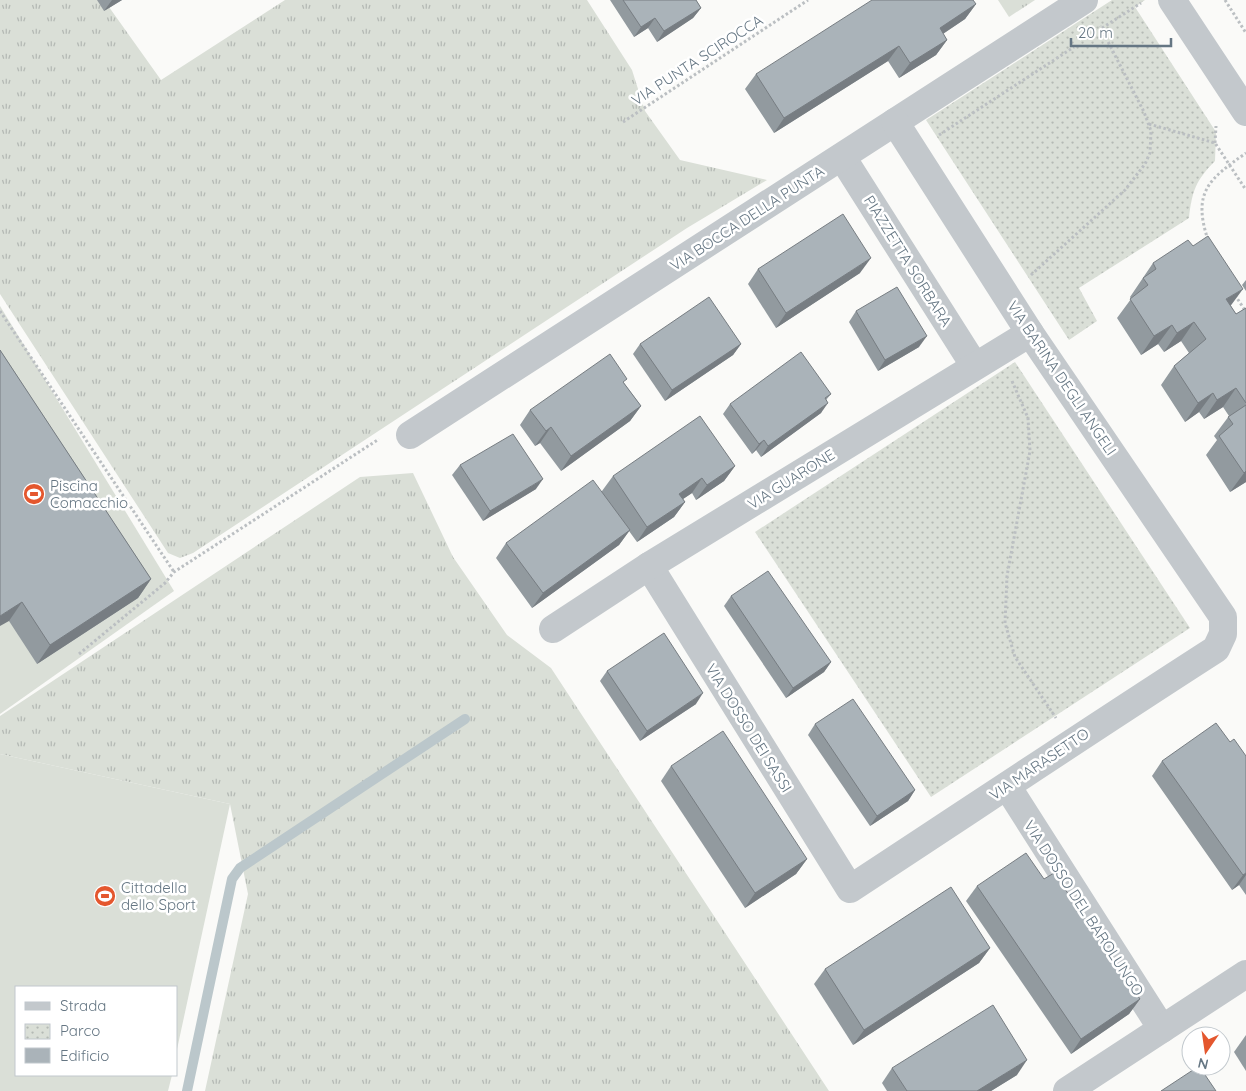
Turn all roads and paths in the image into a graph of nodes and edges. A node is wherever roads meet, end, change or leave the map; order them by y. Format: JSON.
{"nodes":[{"id":1,"x":808,"y":0,"type":"edge"},
{"id":2,"x":1146,"y":0,"type":"edge"},
{"id":3,"x":1172,"y":0,"type":"edge"},
{"id":4,"x":1225,"y":0,"type":"edge"},
{"id":5,"x":1091,"y":11,"type":"edge"},
{"id":6,"x":1102,"y":29,"type":"junction"},
{"id":7,"x":1246,"y":33,"type":"edge"},
{"id":8,"x":1094,"y":34,"type":"dead end"},
{"id":9,"x":1077,"y":45,"type":"dead end"},
{"id":10,"x":1246,"y":112,"type":"edge"},
{"id":11,"x":624,"y":122,"type":"dead end"},
{"id":12,"x":895,"y":122,"type":"junction"},
{"id":13,"x":1149,"y":124,"type":"junction"},
{"id":14,"x":936,"y":136,"type":"dead end"},
{"id":15,"x":1246,"y":154,"type":"edge"},
{"id":16,"x":842,"y":157,"type":"junction"},
{"id":17,"x":1230,"y":165,"type":"junction"},
{"id":18,"x":1246,"y":190,"type":"edge"},
{"id":19,"x":1210,"y":245,"type":"edge"},
{"id":20,"x":1230,"y":288,"type":"edge"},
{"id":21,"x":1007,"y":296,"type":"junction"},
{"id":22,"x":0,"y":311,"type":"edge"},
{"id":23,"x":1246,"y":312,"type":"edge"},
{"id":24,"x":1030,"y":333,"type":"junction"},
{"id":25,"x":986,"y":359,"type":"junction"},
{"id":26,"x":410,"y":435,"type":"dead end"},
{"id":27,"x":380,"y":438,"type":"dead end"},
{"id":28,"x":649,"y":566,"type":"junction"},
{"id":29,"x":174,"y":572,"type":"junction"},
{"id":30,"x":554,"y":629,"type":"dead end"},
{"id":31,"x":1223,"y":634,"type":"joint"},
{"id":32,"x":79,"y":654,"type":"edge"},
{"id":33,"x":1072,"y":741,"type":"junction"},
{"id":34,"x":1007,"y":786,"type":"junction"},
{"id":35,"x":850,"y":889,"type":"joint"},
{"id":36,"x":1246,"y":974,"type":"edge"},
{"id":37,"x":1162,"y":1029,"type":"junction"},
{"id":38,"x":1067,"y":1091,"type":"edge"}],
"edges":[{"from":1,"to":11,"type":"path","name":"VIA PUNTA SCIROCCA"},
{"from":2,"to":6,"type":"path"},
{"from":3,"to":10,"type":"street"},
{"from":4,"to":7,"type":"path"},
{"from":5,"to":6,"type":"path"},
{"from":5,"to":12,"type":"street","name":"VIA BOCCA DELLA PUNTA"},
{"from":6,"to":8,"type":"path"},
{"from":6,"to":13,"type":"path"},
{"from":9,"to":14,"type":"path"},
{"from":12,"to":16,"type":"street","name":"VIA BOCCA DELLA PUNTA"},
{"from":12,"to":21,"type":"street","name":"VIA BARINA DEGLI ANGELI"},
{"from":13,"to":17,"type":"path"},
{"from":13,"to":21,"type":"path"},
{"from":15,"to":17,"type":"path"},
{"from":16,"to":25,"type":"street","name":"PIAZZETTA SORBARA"},
{"from":16,"to":26,"type":"street","name":"VIA BOCCA DELLA PUNTA"},
{"from":17,"to":18,"type":"path"},
{"from":17,"to":19,"type":"path"},
{"from":20,"to":23,"type":"path"},
{"from":21,"to":24,"type":"street","name":"VIA BARINA DEGLI ANGELI"},
{"from":22,"to":29,"type":"path"},
{"from":24,"to":25,"type":"street","name":"VIA GUARONE"},
{"from":24,"to":31,"type":"street","name":"VIA BARINA DEGLI ANGELI"},
{"from":25,"to":28,"type":"street","name":"VIA GUARONE"},
{"from":25,"to":33,"type":"path"},
{"from":27,"to":29,"type":"path"},
{"from":28,"to":30,"type":"street","name":"VIA GUARONE"},
{"from":28,"to":35,"type":"street","name":"VIA DOSSO DEI SASSI"},
{"from":29,"to":32,"type":"path"},
{"from":31,"to":33,"type":"street","name":"VIA MARASETTO"},
{"from":33,"to":34,"type":"street","name":"VIA MARASETTO"},
{"from":34,"to":35,"type":"street","name":"VIA MARASETTO"},
{"from":34,"to":37,"type":"street","name":"VIA DOSSO DEL BAROLUNGO"},
{"from":36,"to":37,"type":"street"},
{"from":37,"to":38,"type":"street"}]}
